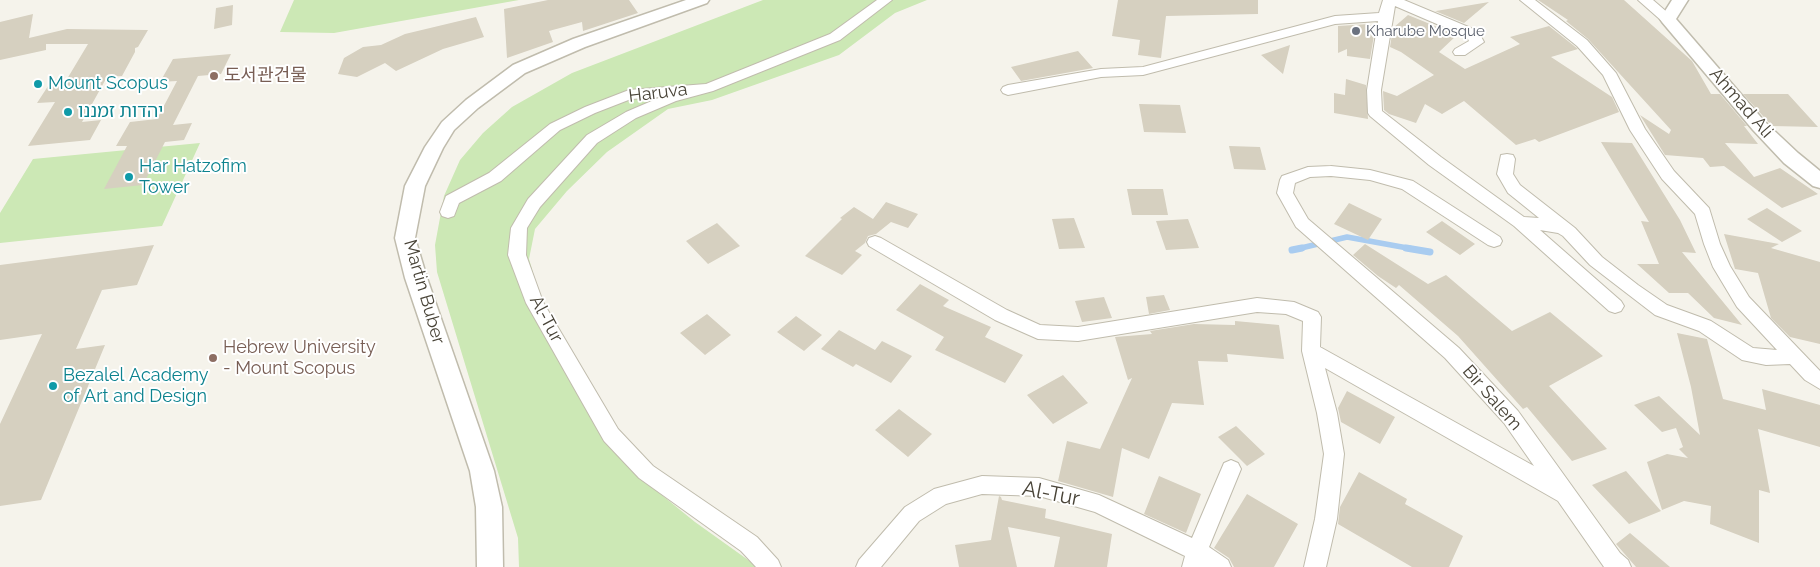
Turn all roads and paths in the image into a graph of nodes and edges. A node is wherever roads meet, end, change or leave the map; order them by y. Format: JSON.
{"nodes":[{"id":1,"x":701,"y":0,"type":"edge"},
{"id":2,"x":885,"y":0,"type":"edge"},
{"id":3,"x":1391,"y":0,"type":"edge"},
{"id":4,"x":1526,"y":0,"type":"edge"},
{"id":5,"x":1645,"y":0,"type":"edge"},
{"id":6,"x":1680,"y":0,"type":"edge"},
{"id":7,"x":1385,"y":17,"type":"junction"},
{"id":8,"x":1668,"y":18,"type":"junction"},
{"id":9,"x":1460,"y":52,"type":"dead end"},
{"id":10,"x":708,"y":88,"type":"junction"},
{"id":11,"x":1008,"y":90,"type":"dead end"},
{"id":12,"x":1507,"y":159,"type":"dead end"},
{"id":13,"x":1820,"y":181,"type":"edge"},
{"id":14,"x":448,"y":212,"type":"dead end"},
{"id":15,"x":1520,"y":222,"type":"junction"},
{"id":16,"x":1561,"y":227,"type":"junction"},
{"id":17,"x":1494,"y":241,"type":"dead end"},
{"id":18,"x":875,"y":242,"type":"dead end"},
{"id":19,"x":1615,"y":306,"type":"dead end"},
{"id":20,"x":1311,"y":350,"type":"junction"},
{"id":21,"x":1794,"y":356,"type":"junction"},
{"id":22,"x":1820,"y":381,"type":"edge"},
{"id":23,"x":1231,"y":469,"type":"dead end"},
{"id":24,"x":1566,"y":495,"type":"junction"},
{"id":25,"x":1195,"y":559,"type":"edge"},
{"id":26,"x":490,"y":567,"type":"edge"},
{"id":27,"x":770,"y":567,"type":"edge"},
{"id":28,"x":867,"y":567,"type":"edge"},
{"id":29,"x":1220,"y":567,"type":"edge"},
{"id":30,"x":1315,"y":567,"type":"edge"},
{"id":31,"x":1620,"y":567,"type":"edge"}],
"edges":[{"from":1,"to":26,"type":"street","name":"Martin Buber"},
{"from":2,"to":10,"type":"street","name":"Haruva"},
{"from":3,"to":7,"type":"street"},
{"from":3,"to":9,"type":"street"},
{"from":4,"to":21,"type":"street"},
{"from":5,"to":8,"type":"street"},
{"from":6,"to":8,"type":"street"},
{"from":7,"to":11,"type":"street"},
{"from":7,"to":15,"type":"street"},
{"from":8,"to":13,"type":"street","name":"Ahmad Ali"},
{"from":10,"to":14,"type":"street","name":"Haruva"},
{"from":10,"to":27,"type":"street","name":"Al-Tur"},
{"from":12,"to":16,"type":"street"},
{"from":15,"to":16,"type":"street"},
{"from":15,"to":19,"type":"street"},
{"from":16,"to":21,"type":"street"},
{"from":17,"to":24,"type":"street","name":"Bir Salem"},
{"from":18,"to":20,"type":"street"},
{"from":20,"to":24,"type":"street"},
{"from":20,"to":30,"type":"street"},
{"from":21,"to":22,"type":"street"},
{"from":23,"to":25,"type":"street"},
{"from":24,"to":31,"type":"street","name":"Bir Salem"},
{"from":25,"to":28,"type":"street","name":"Al-Tur"},
{"from":25,"to":29,"type":"street","name":"Al-Tur"}]}
